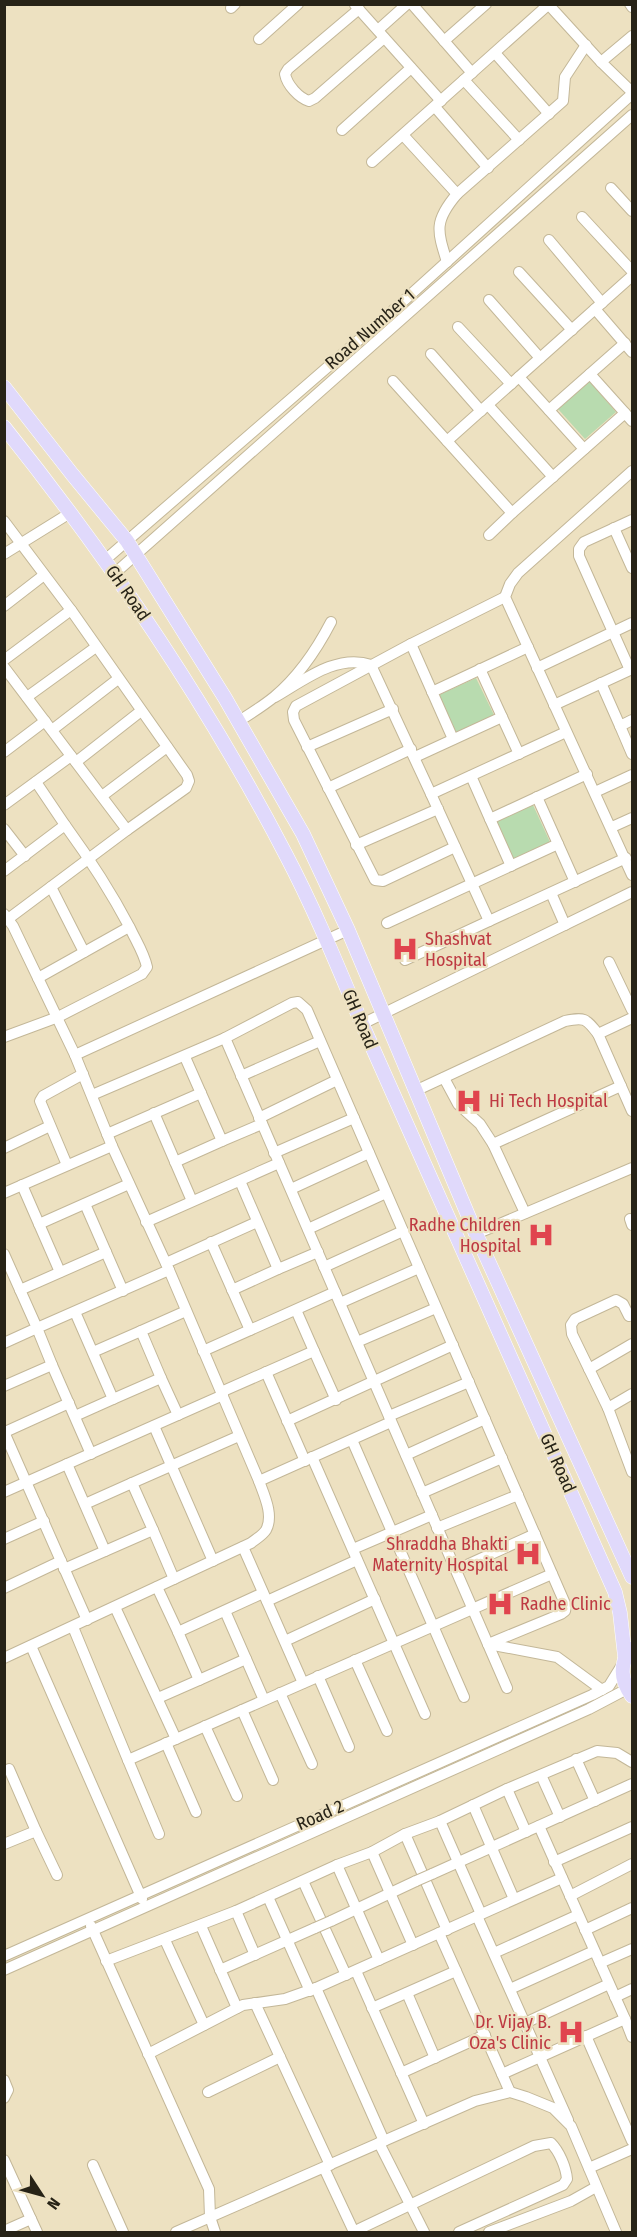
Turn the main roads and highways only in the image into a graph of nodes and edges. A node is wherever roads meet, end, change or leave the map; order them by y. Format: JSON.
{"nodes":[{"id":1,"x":4,"y":387,"type":"edge"},
{"id":2,"x":4,"y":427,"type":"edge"},
{"id":3,"x":633,"y":1577,"type":"edge"},
{"id":4,"x":627,"y":1655,"type":"edge"},
{"id":5,"x":630,"y":1693,"type":"edge"}],
"edges":[{"from":1,"to":3,"type":"main road","name":"GH Road"},
{"from":2,"to":4,"type":"main road","name":"GH Road"},
{"from":4,"to":5,"type":"main road","name":"GH Road"}]}
